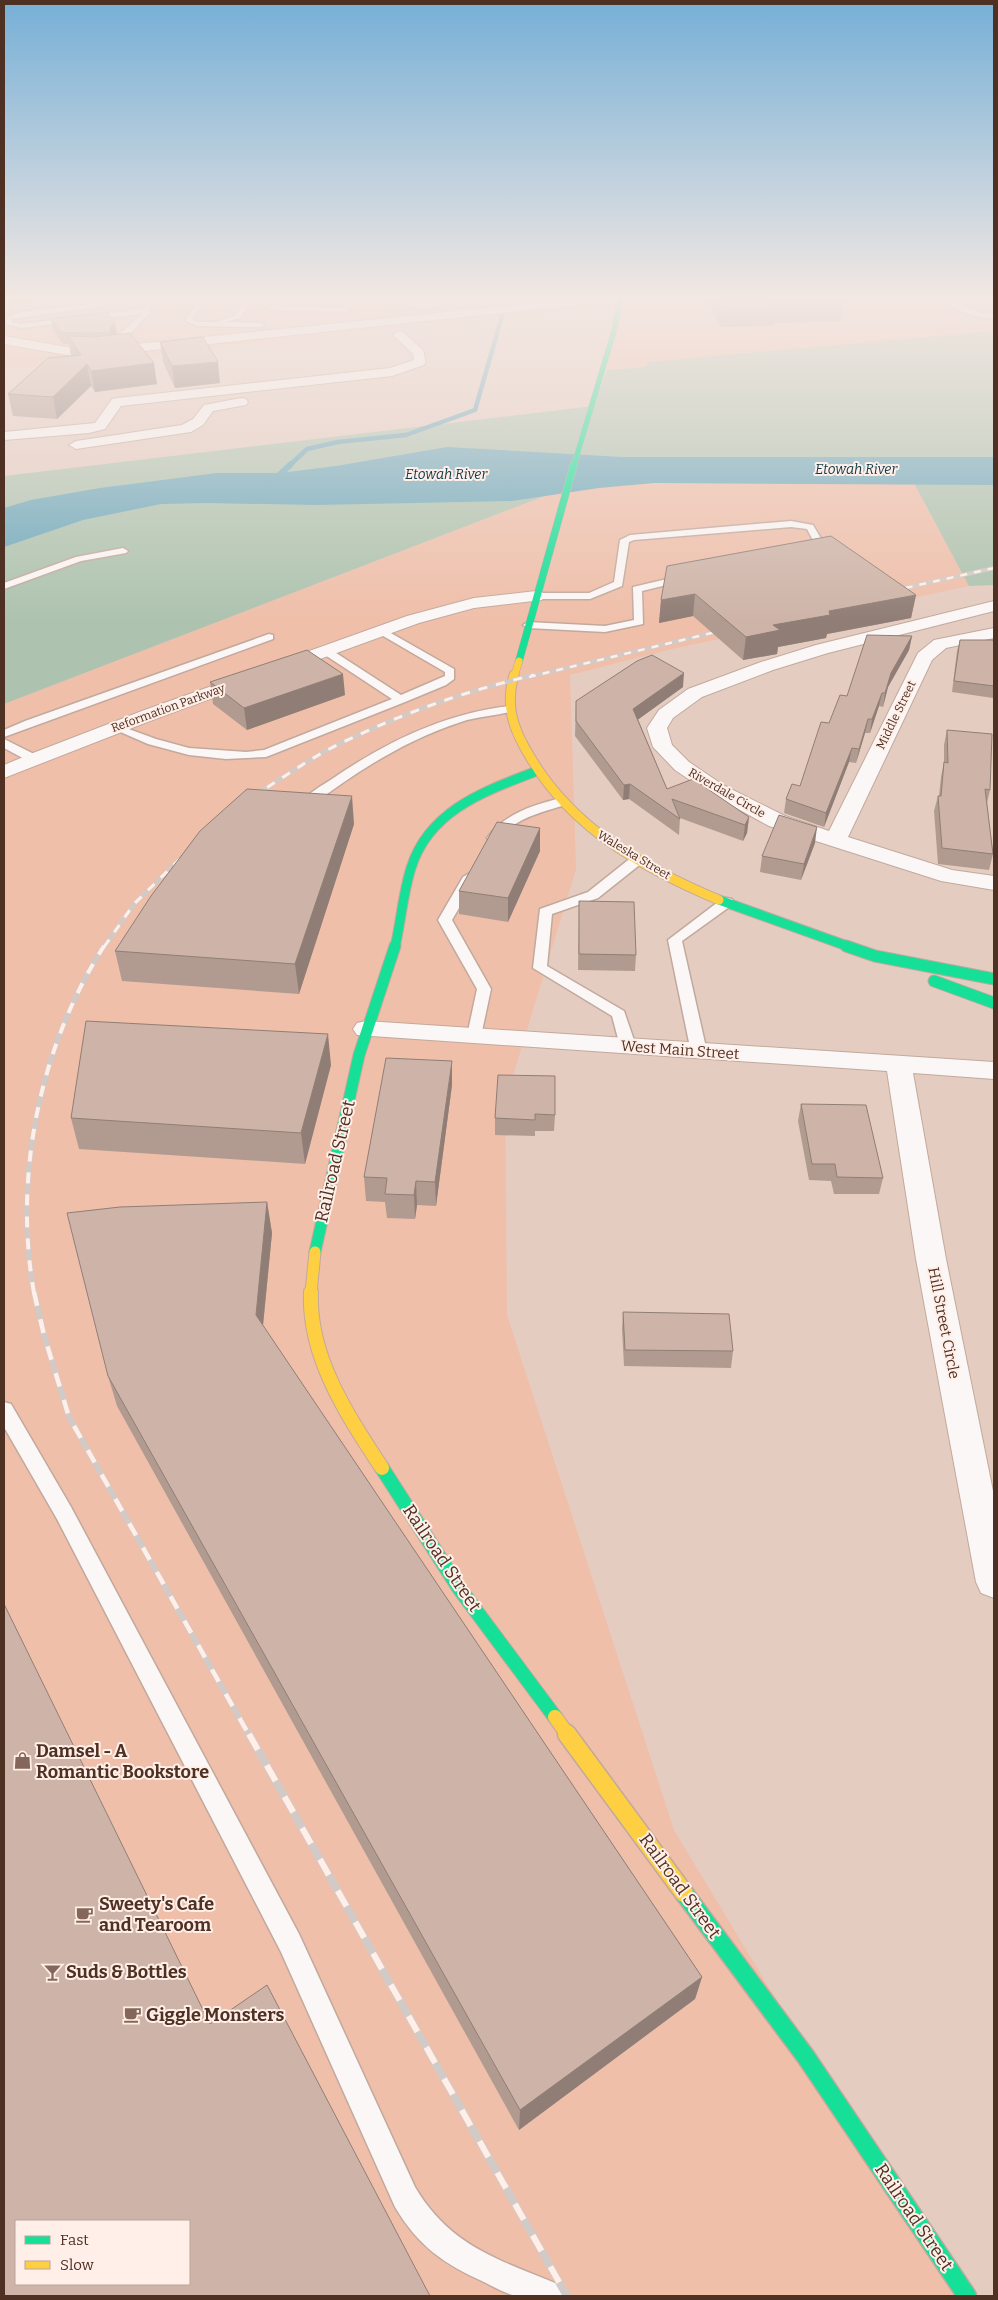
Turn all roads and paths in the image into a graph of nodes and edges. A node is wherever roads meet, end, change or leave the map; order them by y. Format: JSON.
{"nodes":[{"id":1,"x":114,"y":406,"type":"edge"},
{"id":2,"x":215,"y":406,"type":"edge"},
{"id":3,"x":591,"y":406,"type":"edge"},
{"id":4,"x":89,"y":429,"type":"junction"},
{"id":5,"x":4,"y":436,"type":"edge"},
{"id":6,"x":93,"y":443,"type":"junction"},
{"id":7,"x":63,"y":446,"type":"dead end"},
{"id":8,"x":123,"y":551,"type":"dead end"},
{"id":9,"x":795,"y":554,"type":"edge"},
{"id":10,"x":693,"y":576,"type":"edge"},
{"id":11,"x":619,"y":584,"type":"junction"},
{"id":12,"x":4,"y":586,"type":"edge"},
{"id":13,"x":637,"y":589,"type":"junction"},
{"id":14,"x":536,"y":596,"type":"junction"},
{"id":15,"x":994,"y":606,"type":"edge"},
{"id":16,"x":528,"y":625,"type":"junction"},
{"id":17,"x":382,"y":631,"type":"junction"},
{"id":18,"x":994,"y":633,"type":"edge"},
{"id":19,"x":269,"y":636,"type":"dead end"},
{"id":20,"x":326,"y":651,"type":"junction"},
{"id":21,"x":401,"y":700,"type":"junction"},
{"id":22,"x":510,"y":709,"type":"junction"},
{"id":23,"x":115,"y":727,"type":"junction"},
{"id":24,"x":4,"y":734,"type":"edge"},
{"id":25,"x":4,"y":743,"type":"edge"},
{"id":26,"x":34,"y":759,"type":"junction"},
{"id":27,"x":537,"y":771,"type":"junction"},
{"id":28,"x":4,"y":772,"type":"edge"},
{"id":29,"x":561,"y":802,"type":"junction"},
{"id":30,"x":305,"y":804,"type":"edge"},
{"id":31,"x":835,"y":841,"type":"junction"},
{"id":32,"x":487,"y":847,"type":"edge"},
{"id":33,"x":638,"y":860,"type":"junction"},
{"id":34,"x":478,"y":864,"type":"edge"},
{"id":35,"x":994,"y":883,"type":"edge"},
{"id":36,"x":726,"y":902,"type":"junction"},
{"id":37,"x":883,"y":958,"type":"junction"},
{"id":38,"x":994,"y":979,"type":"edge"},
{"id":39,"x":994,"y":1002,"type":"edge"},
{"id":40,"x":366,"y":1030,"type":"junction"},
{"id":41,"x":474,"y":1036,"type":"junction"},
{"id":42,"x":628,"y":1046,"type":"junction"},
{"id":43,"x":699,"y":1052,"type":"junction"},
{"id":44,"x":899,"y":1064,"type":"junction"},
{"id":45,"x":994,"y":1070,"type":"edge"},
{"id":46,"x":4,"y":1410,"type":"edge"},
{"id":47,"x":994,"y":1582,"type":"edge"},
{"id":48,"x":552,"y":2296,"type":"edge"},
{"id":49,"x":967,"y":2296,"type":"edge"}],
"edges":[{"from":1,"to":4,"type":"street"},
{"from":2,"to":6,"type":"street"},
{"from":3,"to":14,"type":"main road","name":"Waleska Street"},
{"from":4,"to":5,"type":"street"},
{"from":4,"to":6,"type":"street"},
{"from":6,"to":7,"type":"street"},
{"from":8,"to":12,"type":"lane"},
{"from":9,"to":11,"type":"lane"},
{"from":10,"to":13,"type":"lane"},
{"from":11,"to":13,"type":"lane"},
{"from":11,"to":14,"type":"lane"},
{"from":13,"to":16,"type":"lane"},
{"from":14,"to":16,"type":"main road","name":"Waleska Street"},
{"from":14,"to":17,"type":"street","name":"Reformation Parkway"},
{"from":15,"to":31,"type":"street","name":"Riverdale Circle"},
{"from":16,"to":22,"type":"main road","name":"Waleska Street"},
{"from":17,"to":20,"type":"street","name":"Reformation Parkway"},
{"from":17,"to":21,"type":"lane"},
{"from":18,"to":31,"type":"street","name":"Middle Street"},
{"from":19,"to":24,"type":"lane"},
{"from":20,"to":21,"type":"lane"},
{"from":20,"to":23,"type":"street","name":"Reformation Parkway"},
{"from":21,"to":23,"type":"lane"},
{"from":22,"to":27,"type":"main road","name":"Waleska Street"},
{"from":22,"to":30,"type":"lane"},
{"from":23,"to":26,"type":"street","name":"Reformation Parkway"},
{"from":25,"to":26,"type":"lane"},
{"from":26,"to":28,"type":"street","name":"Reformation Parkway"},
{"from":27,"to":29,"type":"main road","name":"Waleska Street"},
{"from":27,"to":40,"type":"main road","name":"Railroad Street"},
{"from":29,"to":32,"type":"lane"},
{"from":29,"to":33,"type":"main road","name":"Waleska Street"},
{"from":31,"to":35,"type":"street","name":"Riverdale Circle"},
{"from":33,"to":36,"type":"main road","name":"Waleska Street"},
{"from":33,"to":42,"type":"lane"},
{"from":34,"to":41,"type":"lane"},
{"from":36,"to":37,"type":"main road","name":"Waleska Street"},
{"from":36,"to":43,"type":"lane"},
{"from":37,"to":38,"type":"main road","name":"Waleska Street"},
{"from":37,"to":39,"type":"main road"},
{"from":40,"to":41,"type":"street","name":"West Main Street"},
{"from":40,"to":49,"type":"main road","name":"Railroad Street"},
{"from":41,"to":42,"type":"street","name":"West Main Street"},
{"from":42,"to":43,"type":"street","name":"West Main Street"},
{"from":43,"to":44,"type":"street","name":"West Main Street"},
{"from":44,"to":45,"type":"street","name":"West Main Street"},
{"from":44,"to":47,"type":"street","name":"Hill Street Circle"},
{"from":46,"to":48,"type":"lane"}]}
